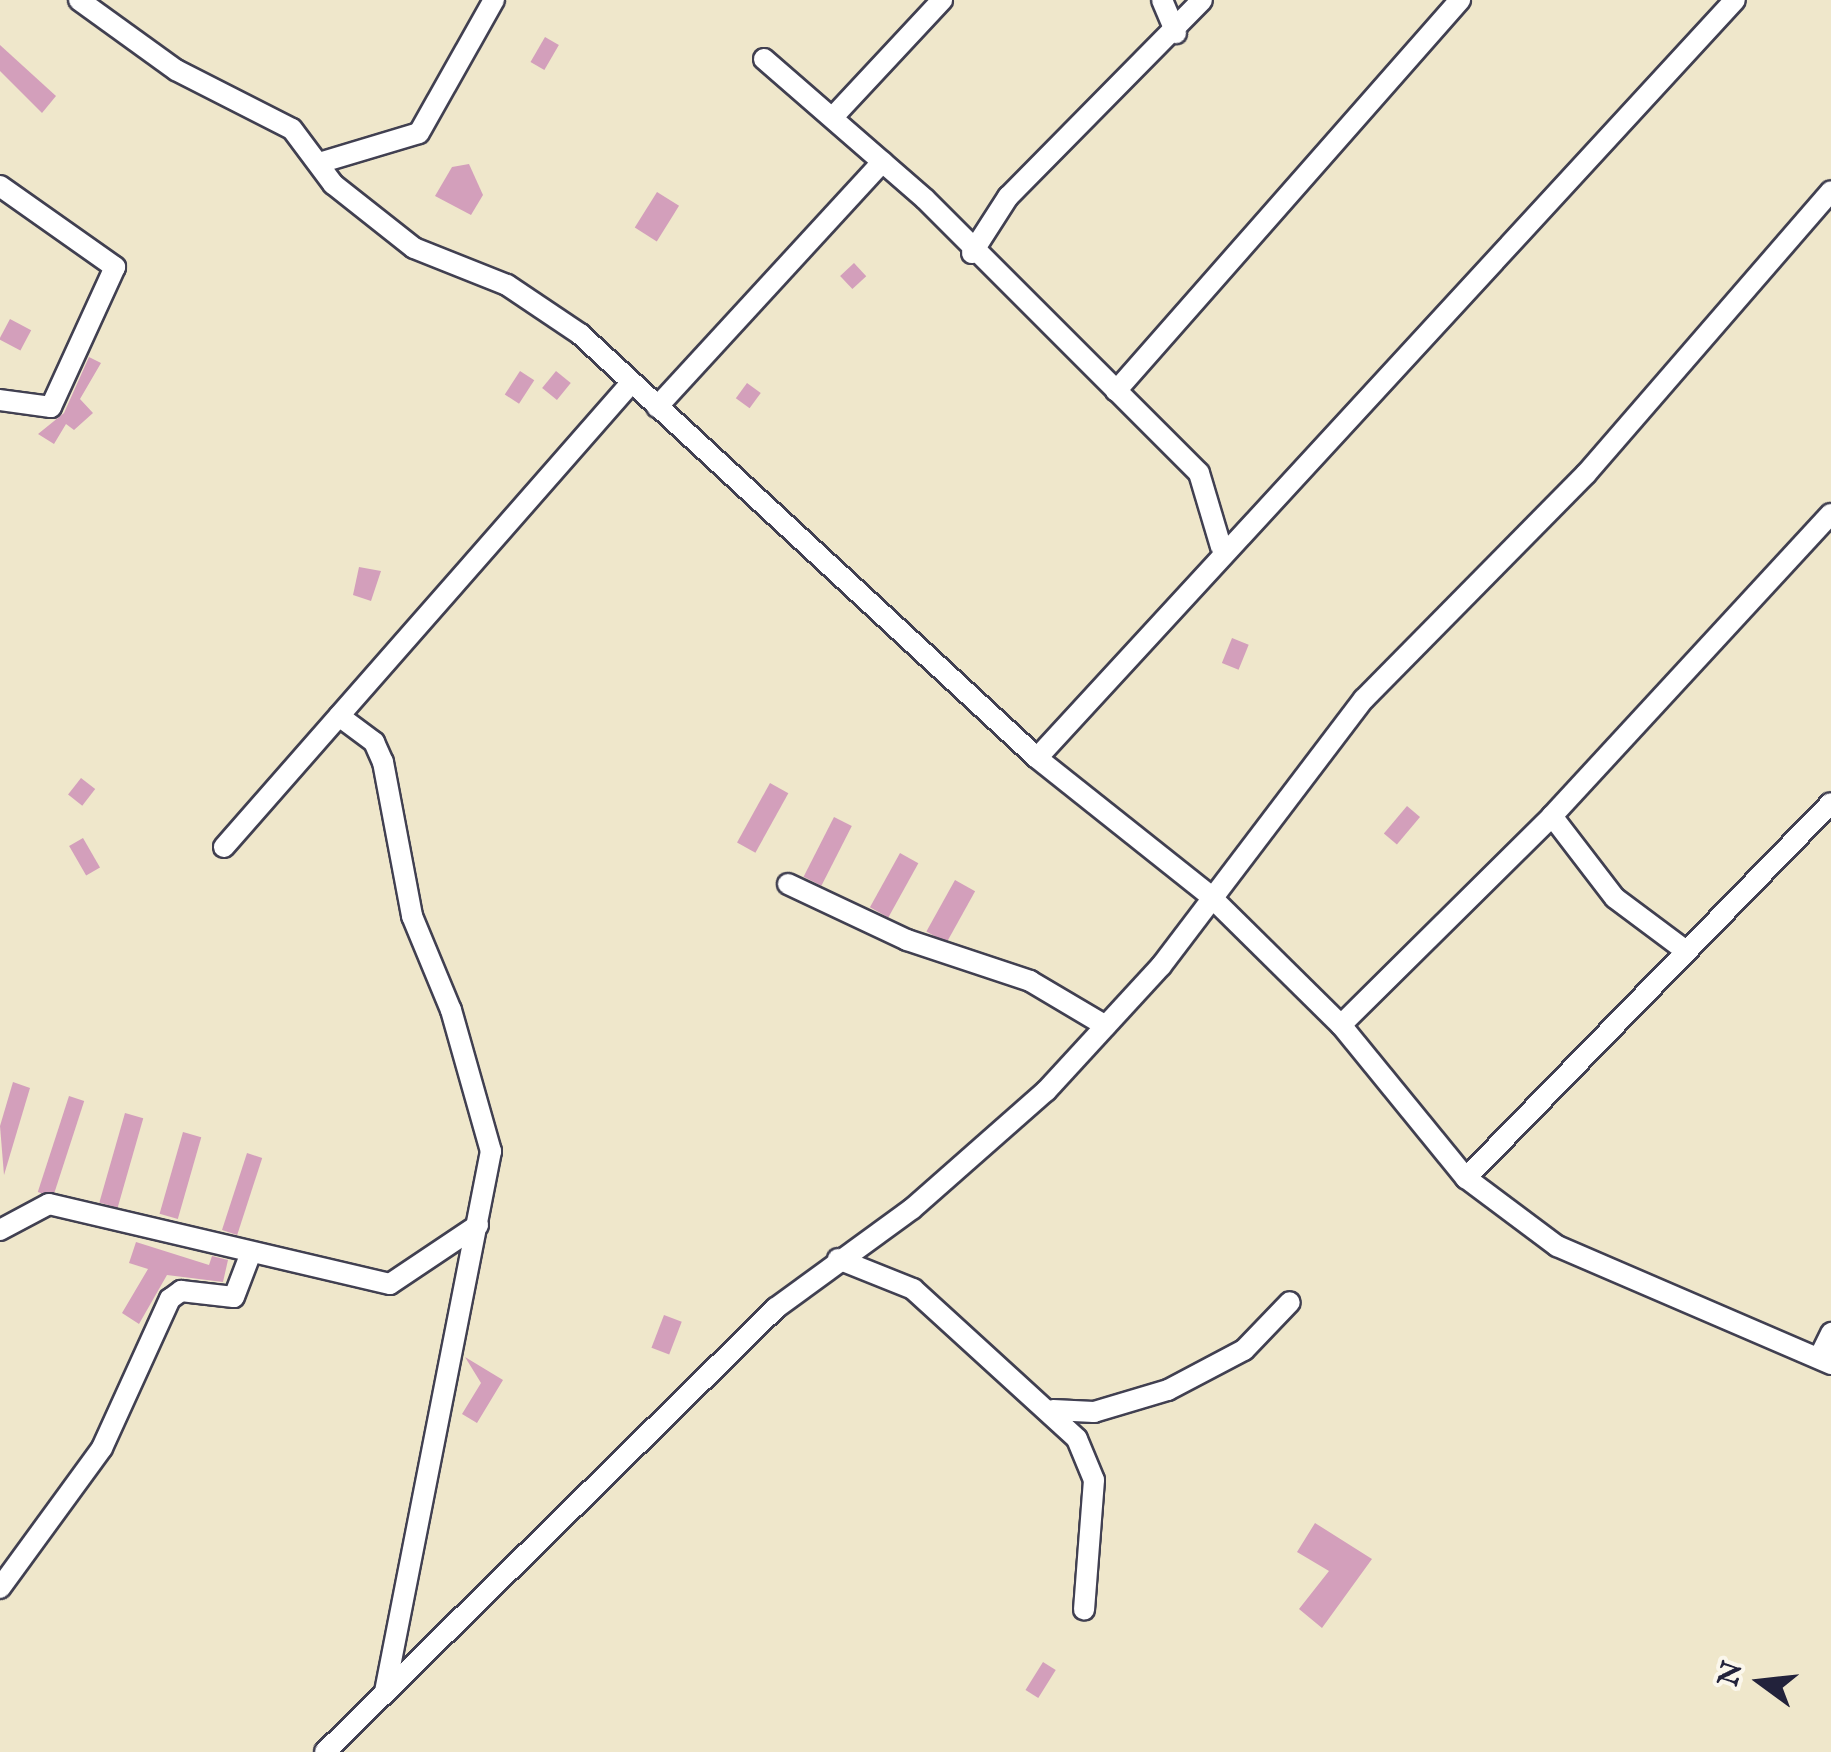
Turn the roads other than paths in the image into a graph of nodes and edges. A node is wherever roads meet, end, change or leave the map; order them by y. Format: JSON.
{"nodes":[{"id":1,"x":79,"y":0,"type":"edge"},
{"id":2,"x":494,"y":0,"type":"edge"},
{"id":3,"x":942,"y":0,"type":"edge"},
{"id":4,"x":1162,"y":0,"type":"edge"},
{"id":5,"x":1202,"y":0,"type":"edge"},
{"id":6,"x":1460,"y":0,"type":"edge"},
{"id":7,"x":1735,"y":0,"type":"edge"},
{"id":8,"x":1176,"y":33,"type":"junction"},
{"id":9,"x":764,"y":59,"type":"dead end"},
{"id":10,"x":833,"y":117,"type":"junction"},
{"id":11,"x":882,"y":162,"type":"junction"},
{"id":12,"x":319,"y":163,"type":"junction"},
{"id":13,"x":0,"y":186,"type":"edge"},
{"id":14,"x":1831,"y":192,"type":"edge"},
{"id":15,"x":972,"y":253,"type":"junction"},
{"id":16,"x":631,"y":383,"type":"junction"},
{"id":17,"x":1116,"y":391,"type":"junction"},
{"id":18,"x":0,"y":400,"type":"edge"},
{"id":19,"x":657,"y":407,"type":"junction"},
{"id":20,"x":1831,"y":514,"type":"edge"},
{"id":21,"x":1221,"y":547,"type":"junction"},
{"id":22,"x":339,"y":716,"type":"junction"},
{"id":23,"x":1036,"y":758,"type":"junction"},
{"id":24,"x":1831,"y":804,"type":"edge"},
{"id":25,"x":1552,"y":816,"type":"junction"},
{"id":26,"x":224,"y":848,"type":"dead end"},
{"id":27,"x":788,"y":884,"type":"dead end"},
{"id":28,"x":1208,"y":894,"type":"junction"},
{"id":29,"x":1682,"y":948,"type":"junction"},
{"id":30,"x":1341,"y":1025,"type":"junction"},
{"id":31,"x":1106,"y":1026,"type":"junction"},
{"id":32,"x":1466,"y":1178,"type":"junction"},
{"id":33,"x":478,"y":1225,"type":"junction"},
{"id":34,"x":0,"y":1230,"type":"edge"},
{"id":35,"x":250,"y":1255,"type":"junction"},
{"id":36,"x":838,"y":1259,"type":"junction"},
{"id":37,"x":1290,"y":1302,"type":"dead end"},
{"id":38,"x":1831,"y":1333,"type":"edge"},
{"id":39,"x":1825,"y":1361,"type":"edge"},
{"id":40,"x":1053,"y":1410,"type":"junction"},
{"id":41,"x":0,"y":1588,"type":"edge"},
{"id":42,"x":1084,"y":1610,"type":"dead end"},
{"id":43,"x":385,"y":1694,"type":"junction"},
{"id":44,"x":325,"y":1752,"type":"edge"}],
"edges":[{"from":1,"to":12,"type":"street"},
{"from":2,"to":12,"type":"street"},
{"from":3,"to":10,"type":"street"},
{"from":4,"to":8,"type":"street"},
{"from":5,"to":8,"type":"street"},
{"from":6,"to":17,"type":"street"},
{"from":7,"to":21,"type":"street"},
{"from":8,"to":15,"type":"street"},
{"from":9,"to":10,"type":"street"},
{"from":10,"to":11,"type":"street"},
{"from":11,"to":15,"type":"street"},
{"from":11,"to":19,"type":"street"},
{"from":12,"to":16,"type":"street"},
{"from":13,"to":18,"type":"street"},
{"from":14,"to":28,"type":"street"},
{"from":15,"to":17,"type":"street"},
{"from":16,"to":19,"type":"street"},
{"from":16,"to":22,"type":"street"},
{"from":17,"to":21,"type":"street"},
{"from":19,"to":23,"type":"street"},
{"from":20,"to":25,"type":"street"},
{"from":21,"to":23,"type":"street"},
{"from":22,"to":26,"type":"street"},
{"from":22,"to":33,"type":"street"},
{"from":23,"to":28,"type":"street"},
{"from":24,"to":29,"type":"street"},
{"from":25,"to":29,"type":"street"},
{"from":25,"to":30,"type":"street"},
{"from":27,"to":31,"type":"street"},
{"from":28,"to":30,"type":"street"},
{"from":28,"to":31,"type":"street"},
{"from":29,"to":32,"type":"street"},
{"from":30,"to":32,"type":"street"},
{"from":31,"to":36,"type":"street"},
{"from":32,"to":39,"type":"street"},
{"from":33,"to":35,"type":"street"},
{"from":33,"to":43,"type":"street"},
{"from":34,"to":35,"type":"street"},
{"from":35,"to":41,"type":"street"},
{"from":36,"to":40,"type":"street"},
{"from":36,"to":43,"type":"street"},
{"from":37,"to":40,"type":"street"},
{"from":38,"to":39,"type":"street"},
{"from":40,"to":42,"type":"street"},
{"from":43,"to":44,"type":"street"}]}
